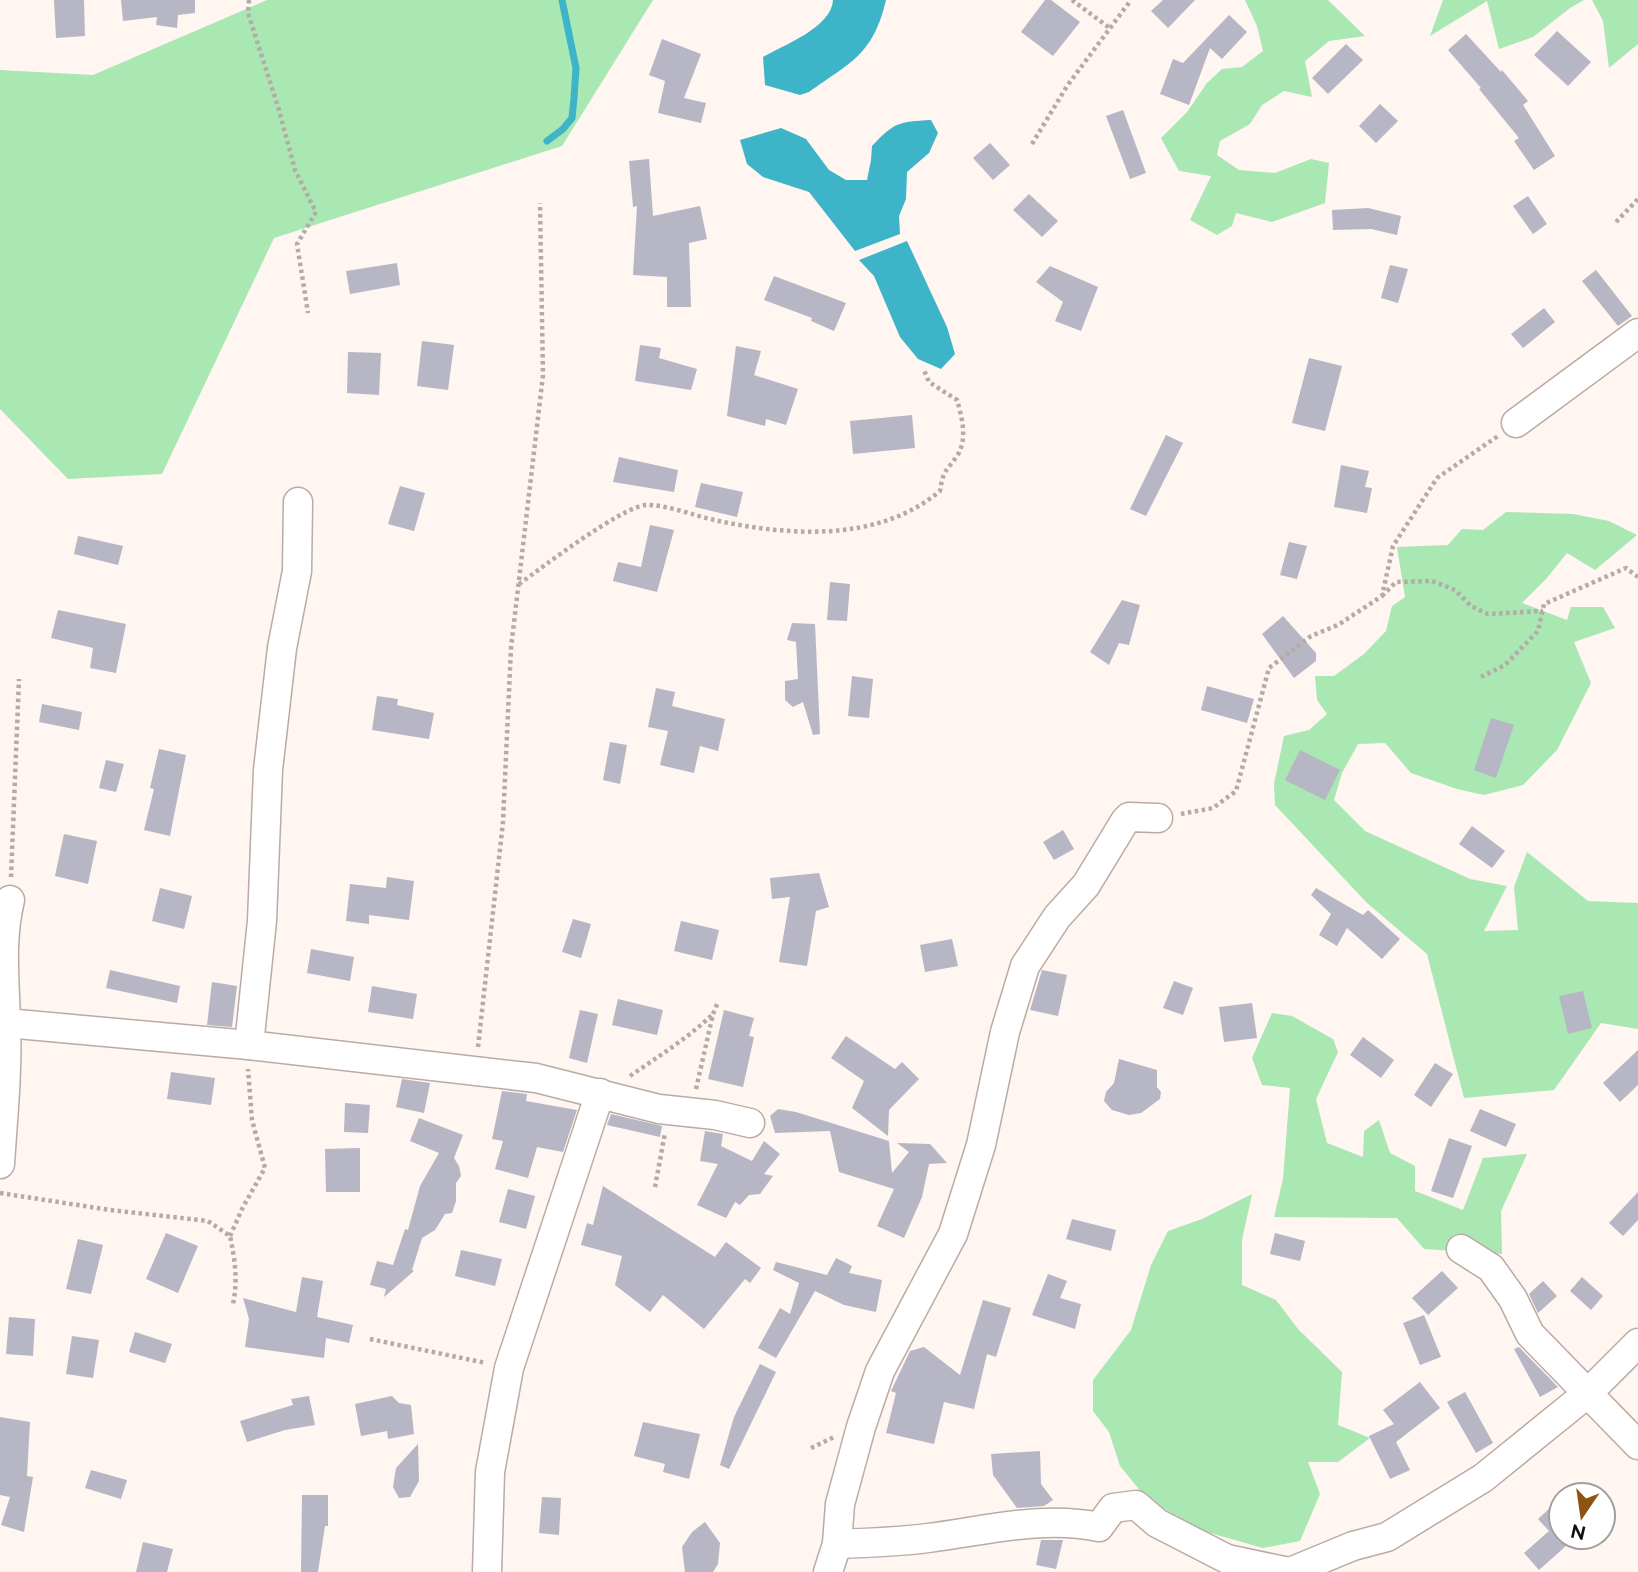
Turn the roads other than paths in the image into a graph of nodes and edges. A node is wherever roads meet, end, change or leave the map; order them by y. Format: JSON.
{"nodes":[{"id":1,"x":1638,"y":333,"type":"edge"},
{"id":2,"x":1516,"y":423,"type":"road end"},
{"id":3,"x":298,"y":502,"type":"dead end"},
{"id":4,"x":1158,"y":818,"type":"road end"},
{"id":5,"x":10,"y":900,"type":"road end"},
{"id":6,"x":6,"y":1023,"type":"junction"},
{"id":7,"x":249,"y":1045,"type":"junction"},
{"id":8,"x":605,"y":1094,"type":"junction"},
{"id":9,"x":750,"y":1123,"type":"dead end"},
{"id":10,"x":0,"y":1164,"type":"edge"},
{"id":11,"x":1461,"y":1249,"type":"dead end"},
{"id":12,"x":1638,"y":1343,"type":"edge"},
{"id":13,"x":1588,"y":1393,"type":"junction"},
{"id":14,"x":1638,"y":1445,"type":"edge"},
{"id":15,"x":837,"y":1544,"type":"junction"},
{"id":16,"x":486,"y":1572,"type":"edge"},
{"id":17,"x":828,"y":1572,"type":"edge"},
{"id":18,"x":1289,"y":1572,"type":"edge"}],
"edges":[{"from":1,"to":2,"type":"street"},
{"from":3,"to":7,"type":"street"},
{"from":4,"to":15,"type":"street"},
{"from":5,"to":6,"type":"street"},
{"from":6,"to":7,"type":"street"},
{"from":6,"to":10,"type":"street"},
{"from":7,"to":8,"type":"street"},
{"from":8,"to":9,"type":"street"},
{"from":8,"to":16,"type":"street"},
{"from":11,"to":13,"type":"street"},
{"from":12,"to":13,"type":"street"},
{"from":13,"to":14,"type":"street"},
{"from":13,"to":18,"type":"street"},
{"from":15,"to":17,"type":"street"},
{"from":15,"to":18,"type":"street"}]}
